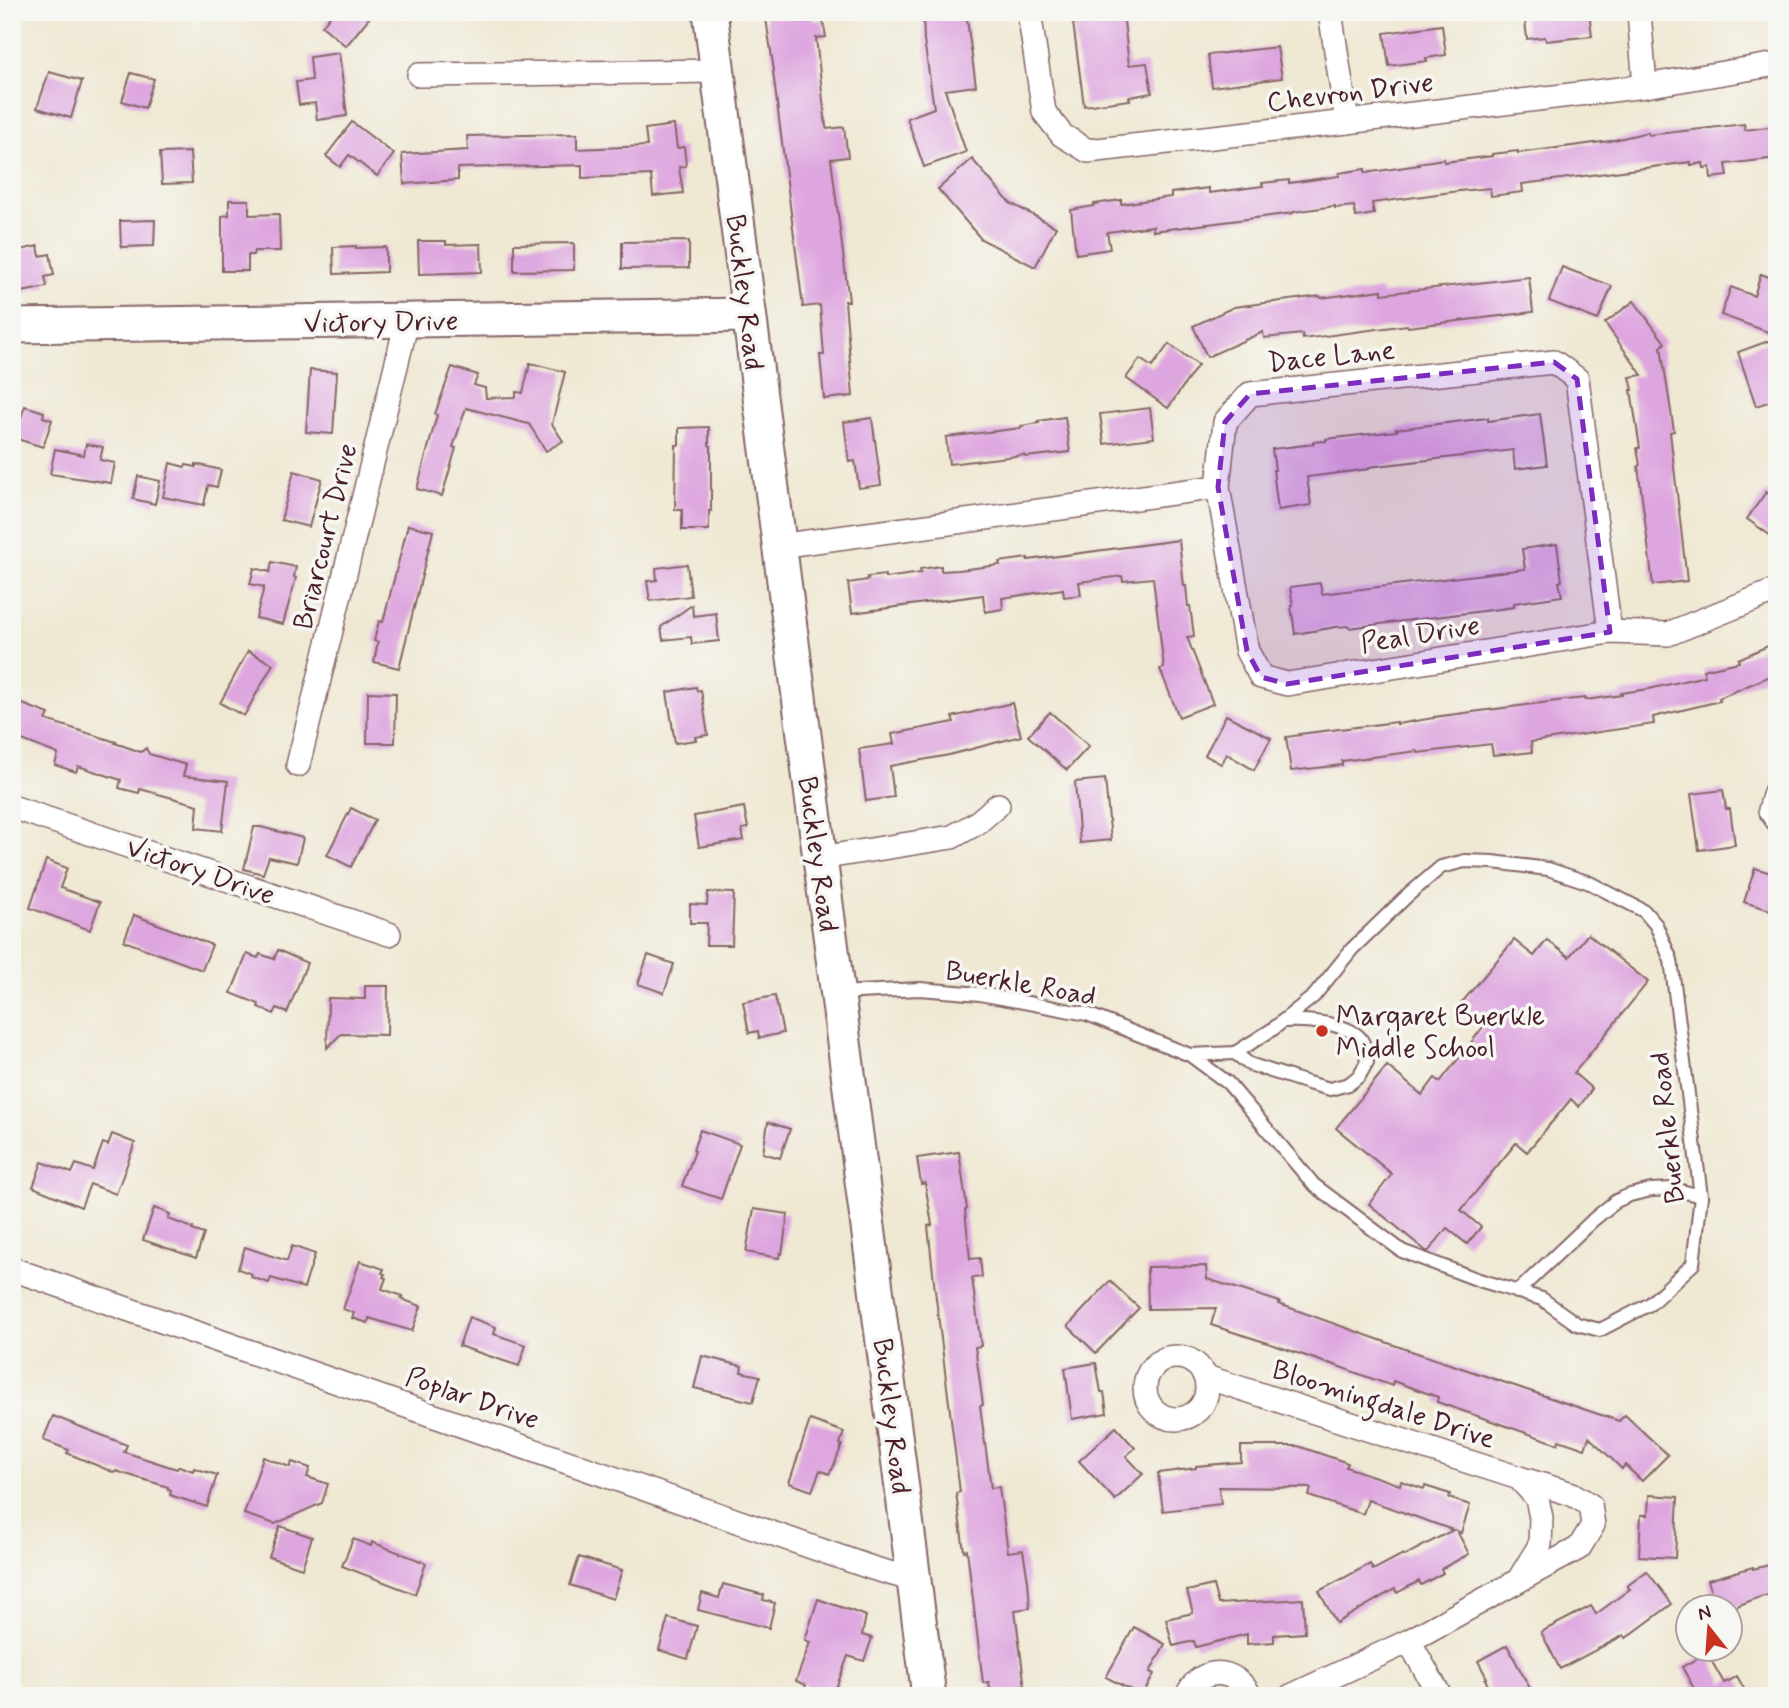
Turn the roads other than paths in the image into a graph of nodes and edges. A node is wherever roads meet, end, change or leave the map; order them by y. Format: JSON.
{"nodes":[{"id":1,"x":710,"y":12,"type":"edge"},
{"id":2,"x":1029,"y":12,"type":"edge"},
{"id":3,"x":1330,"y":12,"type":"edge"},
{"id":4,"x":1639,"y":12,"type":"edge"},
{"id":5,"x":1777,"y":64,"type":"edge"},
{"id":6,"x":718,"y":71,"type":"junction"},
{"id":7,"x":419,"y":75,"type":"dead end"},
{"id":8,"x":1645,"y":86,"type":"junction"},
{"id":9,"x":1347,"y":122,"type":"junction"},
{"id":10,"x":749,"y":315,"type":"junction"},
{"id":11,"x":407,"y":321,"type":"junction"},
{"id":12,"x":12,"y":326,"type":"edge"},
{"id":13,"x":1218,"y":486,"type":"junction"},
{"id":14,"x":778,"y":546,"type":"junction"},
{"id":15,"x":1777,"y":590,"type":"edge"},
{"id":16,"x":1610,"y":632,"type":"junction"},
{"id":17,"x":298,"y":765,"type":"dead end"},
{"id":18,"x":1777,"y":790,"type":"edge"},
{"id":19,"x":998,"y":806,"type":"dead end"},
{"id":20,"x":12,"y":807,"type":"edge"},
{"id":21,"x":1777,"y":820,"type":"edge"},
{"id":22,"x":820,"y":858,"type":"junction"},
{"id":23,"x":389,"y":934,"type":"dead end"},
{"id":24,"x":838,"y":993,"type":"junction"},
{"id":25,"x":1283,"y":1021,"type":"junction"},
{"id":26,"x":1235,"y":1053,"type":"junction"},
{"id":27,"x":1191,"y":1055,"type":"junction"},
{"id":28,"x":1701,"y":1196,"type":"junction"},
{"id":29,"x":12,"y":1269,"type":"edge"},
{"id":30,"x":1517,"y":1292,"type":"junction"},
{"id":31,"x":1206,"y":1377,"type":"dead end"},
{"id":32,"x":1519,"y":1478,"type":"junction"},
{"id":33,"x":914,"y":1580,"type":"junction"},
{"id":34,"x":1518,"y":1581,"type":"junction"},
{"id":35,"x":1409,"y":1641,"type":"junction"},
{"id":36,"x":929,"y":1696,"type":"edge"},
{"id":37,"x":1187,"y":1696,"type":"edge"},
{"id":38,"x":1250,"y":1696,"type":"edge"},
{"id":39,"x":1292,"y":1696,"type":"edge"},
{"id":40,"x":1440,"y":1696,"type":"edge"}],
"edges":[{"from":1,"to":6,"type":"street","name":"Buckley Road"},
{"from":2,"to":9,"type":"street","name":"Chevron Drive"},
{"from":3,"to":9,"type":"street"},
{"from":4,"to":8,"type":"street"},
{"from":5,"to":8,"type":"street","name":"Chevron Drive"},
{"from":6,"to":7,"type":"street"},
{"from":6,"to":10,"type":"street","name":"Buckley Road"},
{"from":8,"to":9,"type":"street","name":"Chevron Drive"},
{"from":10,"to":11,"type":"street","name":"Victory Drive"},
{"from":10,"to":14,"type":"street","name":"Buckley Road"},
{"from":11,"to":12,"type":"street","name":"Victory Drive"},
{"from":11,"to":17,"type":"street","name":"Briarcourt Drive"},
{"from":13,"to":14,"type":"street"},
{"from":13,"to":16,"type":"street","name":"Peal Drive"},
{"from":13,"to":16,"type":"street","name":"Dace Lane"},
{"from":14,"to":22,"type":"street","name":"Buckley Road"},
{"from":15,"to":16,"type":"street","name":"Peal Drive"},
{"from":18,"to":21,"type":"street"},
{"from":19,"to":22,"type":"street"},
{"from":20,"to":23,"type":"street","name":"Victory Drive"},
{"from":22,"to":24,"type":"street","name":"Buckley Road"},
{"from":24,"to":27,"type":"lane","name":"Buerkle Road"},
{"from":24,"to":33,"type":"street","name":"Buckley Road"},
{"from":25,"to":26,"type":"lane","name":"Buerkle Road"},
{"from":25,"to":26,"type":"lane"},
{"from":25,"to":28,"type":"lane","name":"Buerkle Road"},
{"from":26,"to":27,"type":"lane","name":"Buerkle Road"},
{"from":27,"to":30,"type":"lane","name":"Buerkle Road"},
{"from":28,"to":30,"type":"lane"},
{"from":28,"to":30,"type":"lane","name":"Buerkle Road"},
{"from":29,"to":33,"type":"street","name":"Poplar Drive"},
{"from":31,"to":32,"type":"street","name":"Bloomingdale Drive"},
{"from":32,"to":34,"type":"street","name":"Bloomingdale Drive"},
{"from":32,"to":34,"type":"street"},
{"from":33,"to":36,"type":"street","name":"Buckley Road"},
{"from":34,"to":35,"type":"street"},
{"from":35,"to":39,"type":"street"},
{"from":35,"to":40,"type":"street"},
{"from":37,"to":38,"type":"street"}]}
